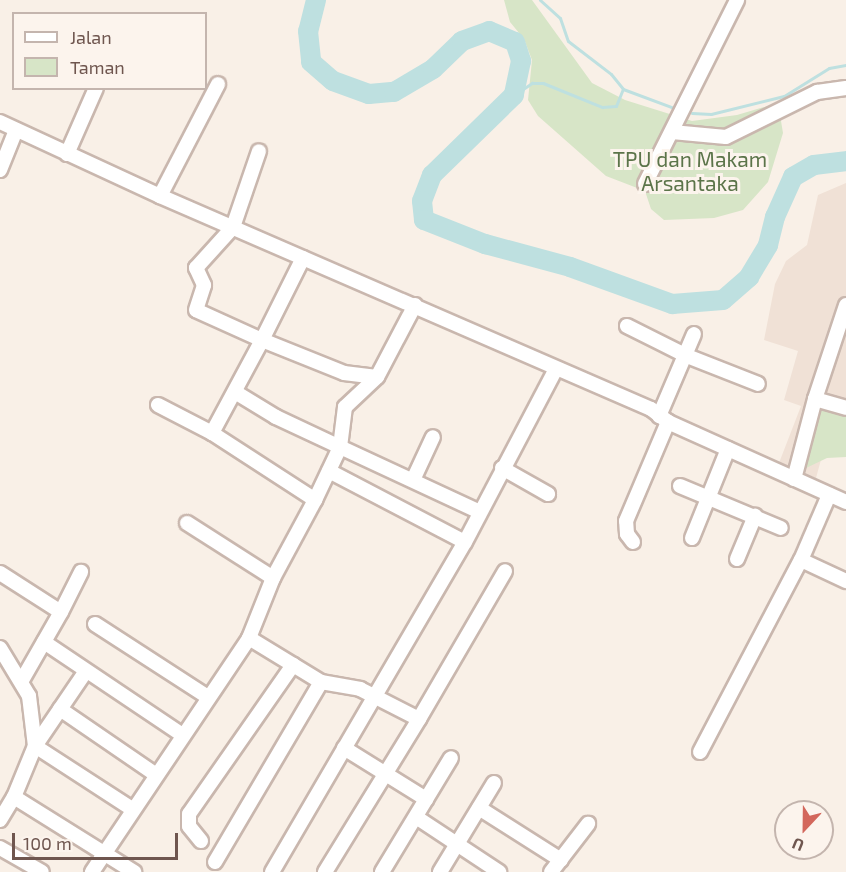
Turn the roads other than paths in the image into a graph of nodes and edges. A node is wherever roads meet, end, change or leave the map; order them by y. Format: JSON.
{"nodes":[{"id":1,"x":737,"y":0,"type":"edge"},
{"id":2,"x":218,"y":84,"type":"dead end"},
{"id":3,"x":846,"y":88,"type":"edge"},
{"id":4,"x":95,"y":90,"type":"edge"},
{"id":5,"x":0,"y":122,"type":"edge"},
{"id":6,"x":674,"y":128,"type":"junction"},
{"id":7,"x":16,"y":130,"type":"junction"},
{"id":8,"x":259,"y":151,"type":"dead end"},
{"id":9,"x":67,"y":154,"type":"junction"},
{"id":10,"x":0,"y":170,"type":"edge"},
{"id":11,"x":645,"y":184,"type":"dead end"},
{"id":12,"x":160,"y":196,"type":"junction"},
{"id":13,"x":233,"y":227,"type":"junction"},
{"id":14,"x":303,"y":258,"type":"junction"},
{"id":15,"x":415,"y":305,"type":"junction"},
{"id":16,"x":846,"y":305,"type":"edge"},
{"id":17,"x":627,"y":326,"type":"dead end"},
{"id":18,"x":694,"y":334,"type":"dead end"},
{"id":19,"x":262,"y":340,"type":"junction"},
{"id":20,"x":687,"y":356,"type":"junction"},
{"id":21,"x":556,"y":369,"type":"junction"},
{"id":22,"x":377,"y":377,"type":"junction"},
{"id":23,"x":758,"y":384,"type":"dead end"},
{"id":24,"x":235,"y":392,"type":"junction"},
{"id":25,"x":815,"y":399,"type":"junction"},
{"id":26,"x":158,"y":405,"type":"dead end"},
{"id":27,"x":846,"y":408,"type":"edge"},
{"id":28,"x":664,"y":419,"type":"junction"},
{"id":29,"x":212,"y":433,"type":"junction"},
{"id":30,"x":433,"y":437,"type":"dead end"},
{"id":31,"x":340,"y":447,"type":"junction"},
{"id":32,"x":728,"y":449,"type":"junction"},
{"id":33,"x":502,"y":468,"type":"junction"},
{"id":34,"x":329,"y":471,"type":"junction"},
{"id":35,"x":794,"y":479,"type":"junction"},
{"id":36,"x":412,"y":480,"type":"junction"},
{"id":37,"x":680,"y":486,"type":"dead end"},
{"id":38,"x":548,"y":494,"type":"dead end"},
{"id":39,"x":829,"y":495,"type":"junction"},
{"id":40,"x":708,"y":496,"type":"junction"},
{"id":41,"x":315,"y":500,"type":"junction"},
{"id":42,"x":846,"y":502,"type":"edge"},
{"id":43,"x":480,"y":512,"type":"junction"},
{"id":44,"x":755,"y":516,"type":"junction"},
{"id":45,"x":187,"y":522,"type":"dead end"},
{"id":46,"x":781,"y":528,"type":"dead end"},
{"id":47,"x":692,"y":538,"type":"dead end"},
{"id":48,"x":465,"y":542,"type":"junction"},
{"id":49,"x":633,"y":542,"type":"dead end"},
{"id":50,"x":737,"y":559,"type":"dead end"},
{"id":51,"x":801,"y":560,"type":"junction"},
{"id":52,"x":505,"y":571,"type":"dead end"},
{"id":53,"x":81,"y":572,"type":"dead end"},
{"id":54,"x":0,"y":573,"type":"edge"},
{"id":55,"x":273,"y":579,"type":"junction"},
{"id":56,"x":846,"y":581,"type":"edge"},
{"id":57,"x":61,"y":612,"type":"junction"},
{"id":58,"x":95,"y":624,"type":"dead end"},
{"id":59,"x":249,"y":638,"type":"junction"},
{"id":60,"x":44,"y":642,"type":"junction"},
{"id":61,"x":0,"y":648,"type":"edge"},
{"id":62,"x":293,"y":665,"type":"junction"},
{"id":63,"x":86,"y":671,"type":"junction"},
{"id":64,"x":22,"y":680,"type":"junction"},
{"id":65,"x":321,"y":682,"type":"junction"},
{"id":66,"x":375,"y":696,"type":"junction"},
{"id":67,"x":208,"y":697,"type":"junction"},
{"id":68,"x":60,"y":709,"type":"junction"},
{"id":69,"x":418,"y":719,"type":"junction"},
{"id":70,"x":181,"y":734,"type":"junction"},
{"id":71,"x":35,"y":746,"type":"junction"},
{"id":72,"x":344,"y":748,"type":"junction"},
{"id":73,"x":700,"y":752,"type":"dead end"},
{"id":74,"x":451,"y":758,"type":"dead end"},
{"id":75,"x":155,"y":774,"type":"junction"},
{"id":76,"x":385,"y":774,"type":"junction"},
{"id":77,"x":494,"y":783,"type":"dead end"},
{"id":78,"x":14,"y":797,"type":"junction"},
{"id":79,"x":426,"y":799,"type":"junction"},
{"id":80,"x":479,"y":808,"type":"junction"},
{"id":81,"x":132,"y":809,"type":"junction"},
{"id":82,"x":416,"y":817,"type":"junction"},
{"id":83,"x":0,"y":820,"type":"edge"},
{"id":84,"x":588,"y":824,"type":"dead end"},
{"id":85,"x":201,"y":841,"type":"dead end"},
{"id":86,"x":457,"y":843,"type":"junction"},
{"id":87,"x":0,"y":848,"type":"edge"},
{"id":88,"x":104,"y":854,"type":"junction"},
{"id":89,"x":561,"y":860,"type":"junction"},
{"id":90,"x":215,"y":862,"type":"dead end"},
{"id":91,"x":22,"y":867,"type":"edge"},
{"id":92,"x":42,"y":872,"type":"edge"},
{"id":93,"x":92,"y":872,"type":"edge"},
{"id":94,"x":134,"y":872,"type":"edge"},
{"id":95,"x":272,"y":872,"type":"edge"},
{"id":96,"x":325,"y":872,"type":"edge"},
{"id":97,"x":382,"y":872,"type":"edge"},
{"id":98,"x":440,"y":872,"type":"edge"},
{"id":99,"x":499,"y":872,"type":"edge"},
{"id":100,"x":551,"y":872,"type":"edge"}],
"edges":[{"from":1,"to":6,"type":"street"},
{"from":2,"to":12,"type":"street"},
{"from":3,"to":6,"type":"street"},
{"from":4,"to":9,"type":"street"},
{"from":5,"to":7,"type":"street"},
{"from":6,"to":11,"type":"street"},
{"from":7,"to":9,"type":"street"},
{"from":7,"to":10,"type":"street"},
{"from":8,"to":13,"type":"street"},
{"from":9,"to":12,"type":"street"},
{"from":12,"to":13,"type":"street"},
{"from":13,"to":14,"type":"street"},
{"from":13,"to":19,"type":"street"},
{"from":14,"to":15,"type":"street"},
{"from":14,"to":19,"type":"street"},
{"from":15,"to":21,"type":"street"},
{"from":15,"to":22,"type":"street"},
{"from":16,"to":25,"type":"street"},
{"from":17,"to":20,"type":"street"},
{"from":18,"to":20,"type":"street"},
{"from":19,"to":22,"type":"street"},
{"from":19,"to":24,"type":"street"},
{"from":20,"to":23,"type":"street"},
{"from":20,"to":28,"type":"street"},
{"from":21,"to":28,"type":"street"},
{"from":21,"to":33,"type":"street"},
{"from":22,"to":31,"type":"street"},
{"from":24,"to":29,"type":"street"},
{"from":24,"to":31,"type":"street"},
{"from":25,"to":27,"type":"street"},
{"from":25,"to":35,"type":"street"},
{"from":26,"to":29,"type":"street"},
{"from":28,"to":32,"type":"street"},
{"from":28,"to":49,"type":"street"},
{"from":29,"to":41,"type":"street"},
{"from":30,"to":36,"type":"street"},
{"from":31,"to":34,"type":"street"},
{"from":31,"to":36,"type":"street"},
{"from":32,"to":35,"type":"street"},
{"from":32,"to":40,"type":"street"},
{"from":33,"to":38,"type":"street"},
{"from":33,"to":43,"type":"street"},
{"from":34,"to":41,"type":"street"},
{"from":34,"to":48,"type":"street"},
{"from":35,"to":39,"type":"street"},
{"from":36,"to":43,"type":"street"},
{"from":37,"to":40,"type":"street"},
{"from":39,"to":42,"type":"street"},
{"from":39,"to":51,"type":"street"},
{"from":40,"to":44,"type":"street"},
{"from":40,"to":47,"type":"street"},
{"from":41,"to":55,"type":"street"},
{"from":43,"to":48,"type":"street"},
{"from":44,"to":46,"type":"street"},
{"from":44,"to":50,"type":"street"},
{"from":45,"to":55,"type":"street"},
{"from":48,"to":66,"type":"street"},
{"from":51,"to":56,"type":"street"},
{"from":51,"to":73,"type":"street"},
{"from":52,"to":69,"type":"street"},
{"from":53,"to":57,"type":"street"},
{"from":54,"to":57,"type":"street"},
{"from":55,"to":59,"type":"street"},
{"from":57,"to":60,"type":"street"},
{"from":58,"to":67,"type":"street"},
{"from":59,"to":62,"type":"street"},
{"from":59,"to":67,"type":"street"},
{"from":60,"to":63,"type":"street"},
{"from":60,"to":64,"type":"street"},
{"from":61,"to":64,"type":"street"},
{"from":62,"to":65,"type":"street"},
{"from":62,"to":85,"type":"street"},
{"from":63,"to":68,"type":"street"},
{"from":63,"to":70,"type":"street"},
{"from":64,"to":71,"type":"street"},
{"from":65,"to":66,"type":"street"},
{"from":65,"to":90,"type":"street"},
{"from":66,"to":69,"type":"street"},
{"from":66,"to":72,"type":"street"},
{"from":67,"to":70,"type":"street"},
{"from":68,"to":71,"type":"street"},
{"from":68,"to":75,"type":"street"},
{"from":69,"to":76,"type":"street"},
{"from":70,"to":75,"type":"street"},
{"from":71,"to":78,"type":"street"},
{"from":71,"to":81,"type":"street"},
{"from":72,"to":76,"type":"street"},
{"from":72,"to":95,"type":"street"},
{"from":74,"to":79,"type":"street"},
{"from":75,"to":81,"type":"street"},
{"from":76,"to":79,"type":"street"},
{"from":76,"to":96,"type":"street"},
{"from":77,"to":80,"type":"street"},
{"from":78,"to":83,"type":"street"},
{"from":78,"to":88,"type":"street"},
{"from":79,"to":82,"type":"street"},
{"from":80,"to":86,"type":"street"},
{"from":80,"to":89,"type":"street"},
{"from":81,"to":88,"type":"street"},
{"from":82,"to":86,"type":"street"},
{"from":82,"to":97,"type":"street"},
{"from":84,"to":89,"type":"street"},
{"from":86,"to":98,"type":"street"},
{"from":86,"to":99,"type":"street"},
{"from":87,"to":91,"type":"street"},
{"from":88,"to":93,"type":"street"},
{"from":88,"to":94,"type":"street"},
{"from":89,"to":100,"type":"street"},
{"from":91,"to":92,"type":"street"}]}
